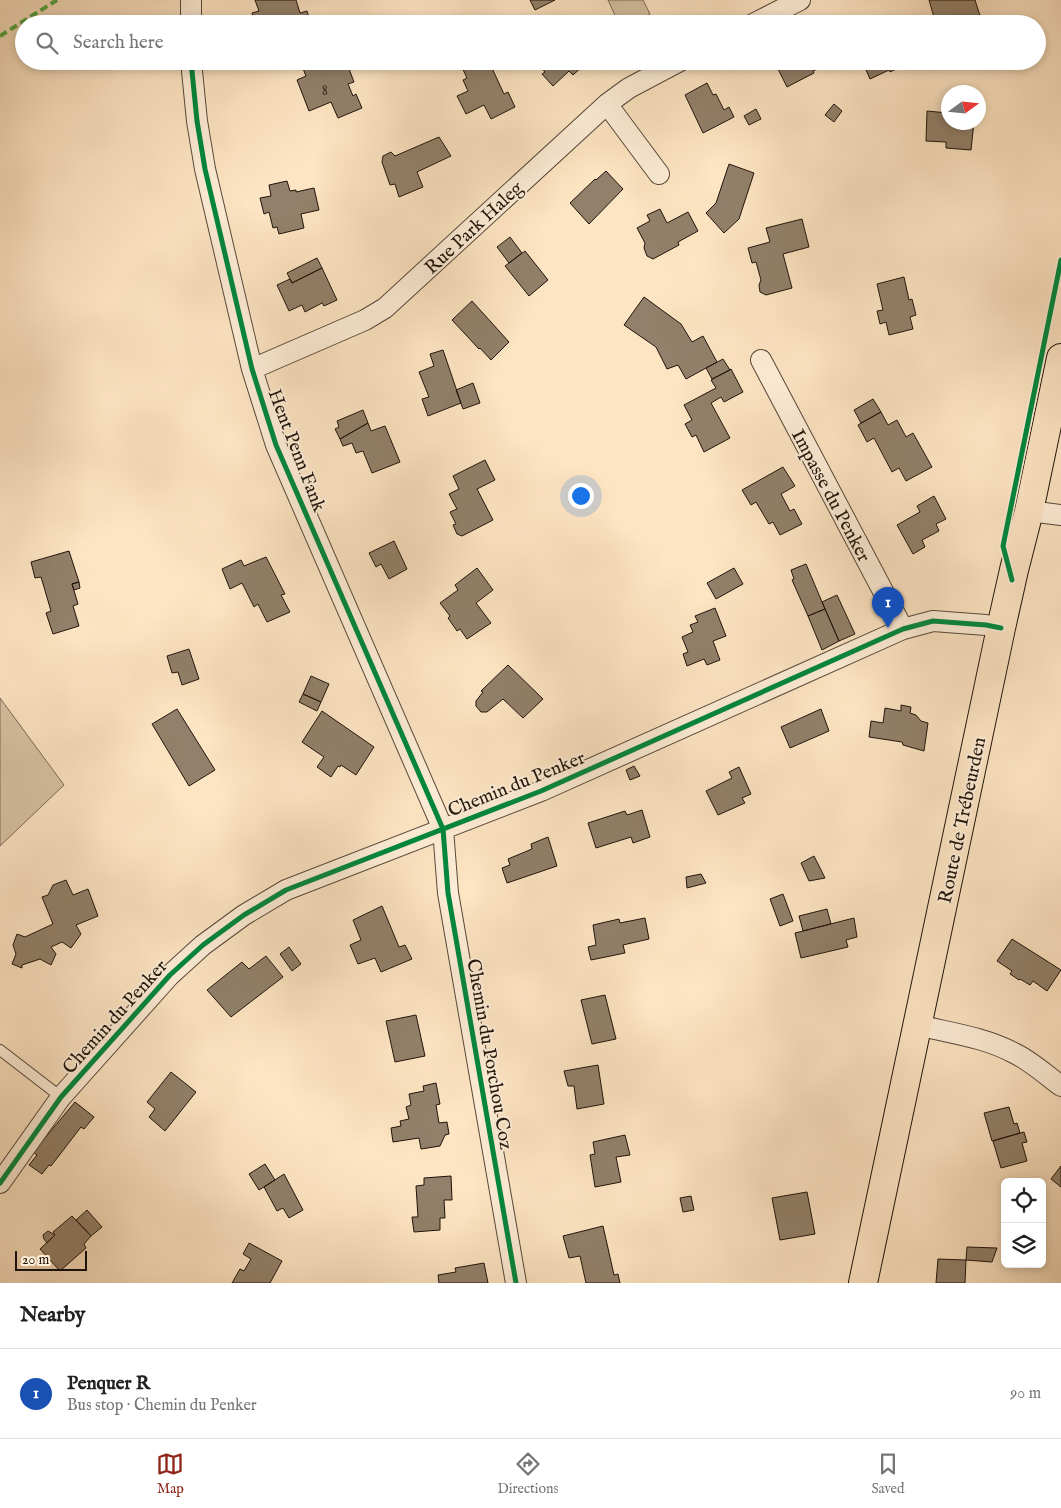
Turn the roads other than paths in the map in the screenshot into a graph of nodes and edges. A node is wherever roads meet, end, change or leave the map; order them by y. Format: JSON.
{"nodes":[{"id":1,"x":191,"y":0,"type":"edge"},
{"id":2,"x":800,"y":0,"type":"edge"},
{"id":3,"x":191,"y":15,"type":"edge"},
{"id":4,"x":771,"y":15,"type":"edge"},
{"id":5,"x":193,"y":70,"type":"edge"},
{"id":6,"x":663,"y":70,"type":"edge"},
{"id":7,"x":607,"y":104,"type":"junction"},
{"id":8,"x":659,"y":174,"type":"dead end"},
{"id":9,"x":1061,"y":358,"type":"edge"},
{"id":10,"x":760,"y":360,"type":"dead end"},
{"id":11,"x":252,"y":369,"type":"junction"},
{"id":12,"x":1029,"y":511,"type":"junction"},
{"id":13,"x":1061,"y":515,"type":"edge"},
{"id":14,"x":1001,"y":628,"type":"junction"},
{"id":15,"x":903,"y":629,"type":"junction"},
{"id":16,"x":443,"y":829,"type":"junction"},
{"id":17,"x":918,"y":1025,"type":"junction"},
{"id":18,"x":0,"y":1050,"type":"edge"},
{"id":19,"x":1061,"y":1086,"type":"edge"},
{"id":20,"x":61,"y":1097,"type":"junction"},
{"id":21,"x":0,"y":1183,"type":"edge"},
{"id":22,"x":516,"y":1283,"type":"edge"},
{"id":23,"x":863,"y":1283,"type":"edge"}],
"edges":[{"from":1,"to":3,"type":"street"},
{"from":2,"to":4,"type":"street"},
{"from":5,"to":11,"type":"street","name":"Hent Penn Fank"},
{"from":6,"to":7,"type":"street","name":"Rue Park Haleg"},
{"from":7,"to":8,"type":"street"},
{"from":7,"to":11,"type":"street","name":"Rue Park Haleg"},
{"from":9,"to":12,"type":"main road","name":"Route de Trébeurden"},
{"from":10,"to":15,"type":"street","name":"Impasse du Penker"},
{"from":11,"to":16,"type":"street","name":"Hent Penn Fank"},
{"from":12,"to":13,"type":"street"},
{"from":12,"to":14,"type":"main road","name":"Route de Trébeurden"},
{"from":14,"to":15,"type":"street","name":"Chemin du Penker"},
{"from":14,"to":17,"type":"main road","name":"Route de Trébeurden"},
{"from":15,"to":16,"type":"street","name":"Chemin du Penker"},
{"from":16,"to":20,"type":"street","name":"Chemin du Penker"},
{"from":16,"to":22,"type":"street","name":"Chemin du Porchou Coz"},
{"from":17,"to":19,"type":"street"},
{"from":17,"to":23,"type":"main road","name":"Route de Trébeurden"},
{"from":18,"to":20,"type":"lane"},
{"from":20,"to":21,"type":"street","name":"Chemin du Penker"}]}
